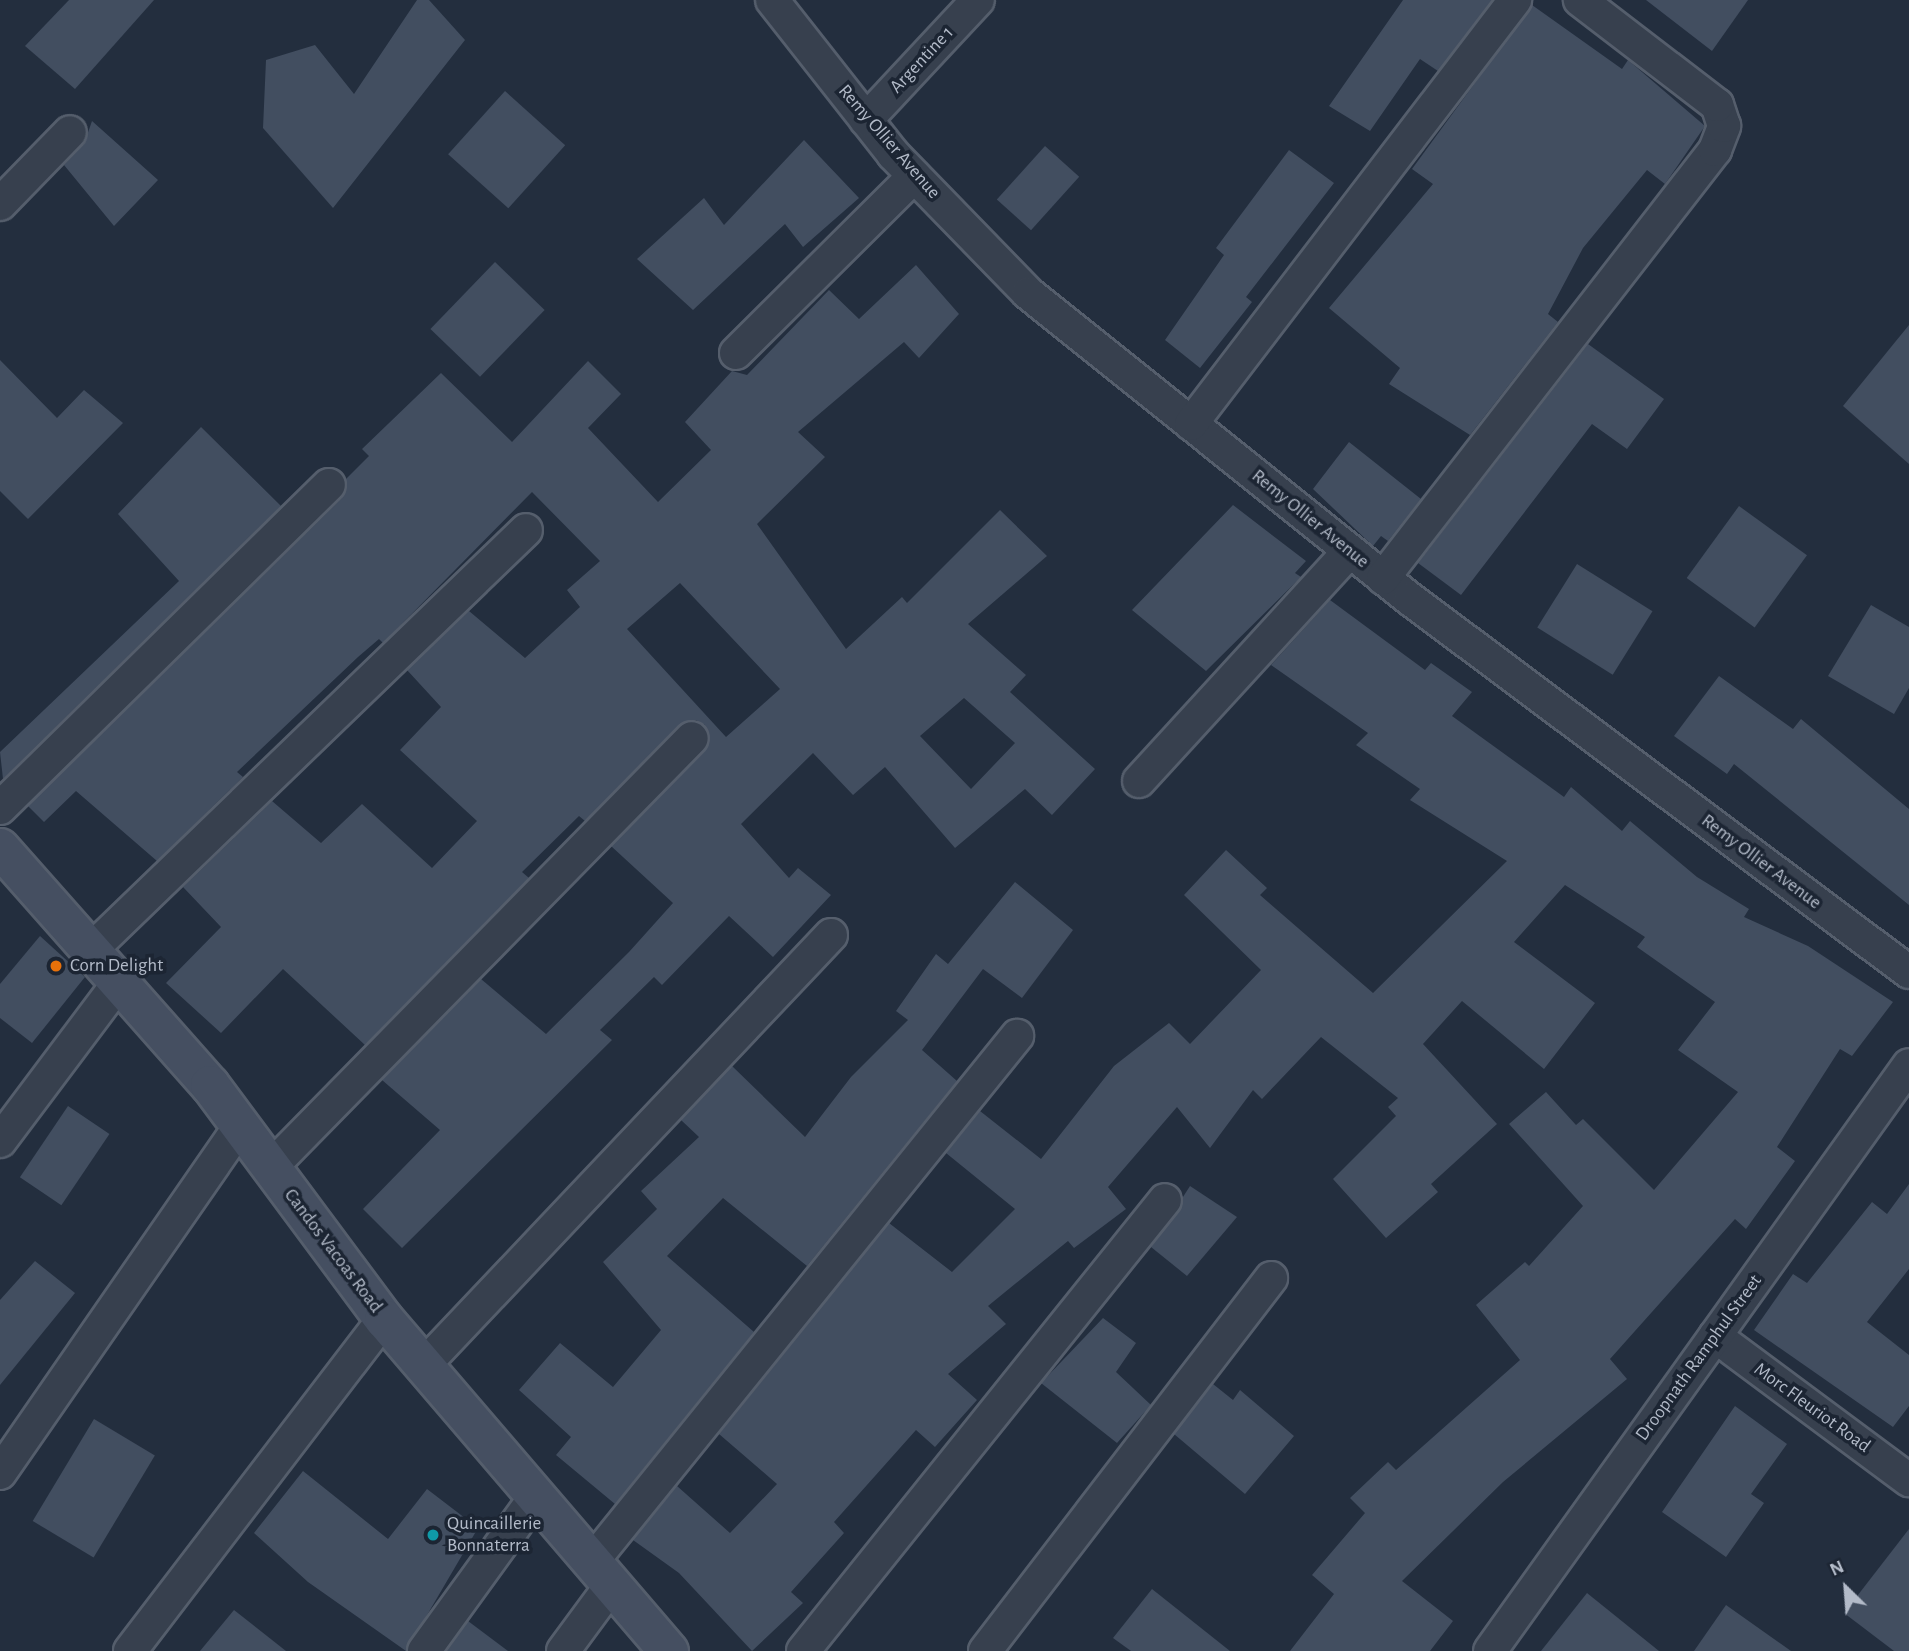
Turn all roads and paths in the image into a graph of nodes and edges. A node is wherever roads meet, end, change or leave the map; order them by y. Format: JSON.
{"nodes":[{"id":1,"x":772,"y":0,"type":"edge"},
{"id":2,"x":978,"y":0,"type":"edge"},
{"id":3,"x":1515,"y":0,"type":"edge"},
{"id":4,"x":1580,"y":0,"type":"edge"},
{"id":5,"x":866,"y":120,"type":"junction"},
{"id":6,"x":70,"y":132,"type":"dead end"},
{"id":7,"x":914,"y":176,"type":"junction"},
{"id":8,"x":0,"y":204,"type":"edge"},
{"id":9,"x":736,"y":353,"type":"dead end"},
{"id":10,"x":1191,"y":424,"type":"junction"},
{"id":11,"x":329,"y":485,"type":"dead end"},
{"id":12,"x":526,"y":530,"type":"dead end"},
{"id":13,"x":1350,"y":551,"type":"junction"},
{"id":14,"x":1383,"y":578,"type":"junction"},
{"id":15,"x":692,"y":738,"type":"dead end"},
{"id":16,"x":1139,"y":781,"type":"dead end"},
{"id":17,"x":0,"y":808,"type":"edge"},
{"id":18,"x":0,"y":848,"type":"edge"},
{"id":19,"x":831,"y":935,"type":"dead end"},
{"id":20,"x":92,"y":949,"type":"junction"},
{"id":21,"x":1909,"y":972,"type":"edge"},
{"id":22,"x":121,"y":980,"type":"junction"},
{"id":23,"x":1017,"y":1036,"type":"dead end"},
{"id":24,"x":1909,"y":1065,"type":"edge"},
{"id":25,"x":240,"y":1127,"type":"junction"},
{"id":26,"x":0,"y":1141,"type":"edge"},
{"id":27,"x":271,"y":1168,"type":"junction"},
{"id":28,"x":1165,"y":1200,"type":"dead end"},
{"id":29,"x":1271,"y":1278,"type":"dead end"},
{"id":30,"x":384,"y":1319,"type":"junction"},
{"id":31,"x":1714,"y":1336,"type":"junction"},
{"id":32,"x":424,"y":1365,"type":"junction"},
{"id":33,"x":0,"y":1473,"type":"edge"},
{"id":34,"x":1909,"y":1480,"type":"edge"},
{"id":35,"x":536,"y":1496,"type":"junction"},
{"id":36,"x":601,"y":1575,"type":"junction"},
{"id":37,"x":130,"y":1651,"type":"edge"},
{"id":38,"x":424,"y":1651,"type":"edge"},
{"id":39,"x":563,"y":1651,"type":"edge"},
{"id":40,"x":669,"y":1651,"type":"edge"},
{"id":41,"x":803,"y":1651,"type":"edge"},
{"id":42,"x":985,"y":1651,"type":"edge"},
{"id":43,"x":1490,"y":1651,"type":"edge"}],
"edges":[{"from":1,"to":5,"type":"street","name":"Remy Ollier Avenue"},
{"from":2,"to":5,"type":"street","name":"Argentine 1"},
{"from":3,"to":10,"type":"street"},
{"from":4,"to":14,"type":"street"},
{"from":5,"to":7,"type":"street","name":"Remy Ollier Avenue"},
{"from":6,"to":8,"type":"street"},
{"from":7,"to":9,"type":"street"},
{"from":7,"to":10,"type":"street","name":"Remy Ollier Avenue"},
{"from":10,"to":13,"type":"street","name":"Remy Ollier Avenue"},
{"from":11,"to":17,"type":"street"},
{"from":12,"to":20,"type":"street"},
{"from":13,"to":14,"type":"street","name":"Remy Ollier Avenue"},
{"from":13,"to":16,"type":"street"},
{"from":14,"to":21,"type":"street","name":"Remy Ollier Avenue"},
{"from":15,"to":27,"type":"street"},
{"from":18,"to":20,"type":"main road","name":"Candos Vacoas Road"},
{"from":19,"to":32,"type":"street"},
{"from":20,"to":22,"type":"main road","name":"Candos Vacoas Road"},
{"from":22,"to":25,"type":"main road","name":"Candos Vacoas Road"},
{"from":22,"to":26,"type":"street"},
{"from":23,"to":36,"type":"street"},
{"from":24,"to":31,"type":"street","name":"Droopnath Ramphul Street"},
{"from":25,"to":27,"type":"main road","name":"Candos Vacoas Road"},
{"from":25,"to":33,"type":"street"},
{"from":27,"to":30,"type":"main road","name":"Candos Vacoas Road"},
{"from":28,"to":41,"type":"street"},
{"from":29,"to":42,"type":"street"},
{"from":30,"to":32,"type":"main road","name":"Candos Vacoas Road"},
{"from":30,"to":37,"type":"street"},
{"from":31,"to":34,"type":"street","name":"Morc Fleuriot Road"},
{"from":31,"to":43,"type":"street","name":"Droopnath Ramphul Street"},
{"from":32,"to":35,"type":"main road","name":"Candos Vacoas Road"},
{"from":35,"to":36,"type":"main road","name":"Candos Vacoas Road"},
{"from":35,"to":38,"type":"street"},
{"from":36,"to":39,"type":"street"},
{"from":36,"to":40,"type":"main road","name":"Candos Vacoas Road"}]}
